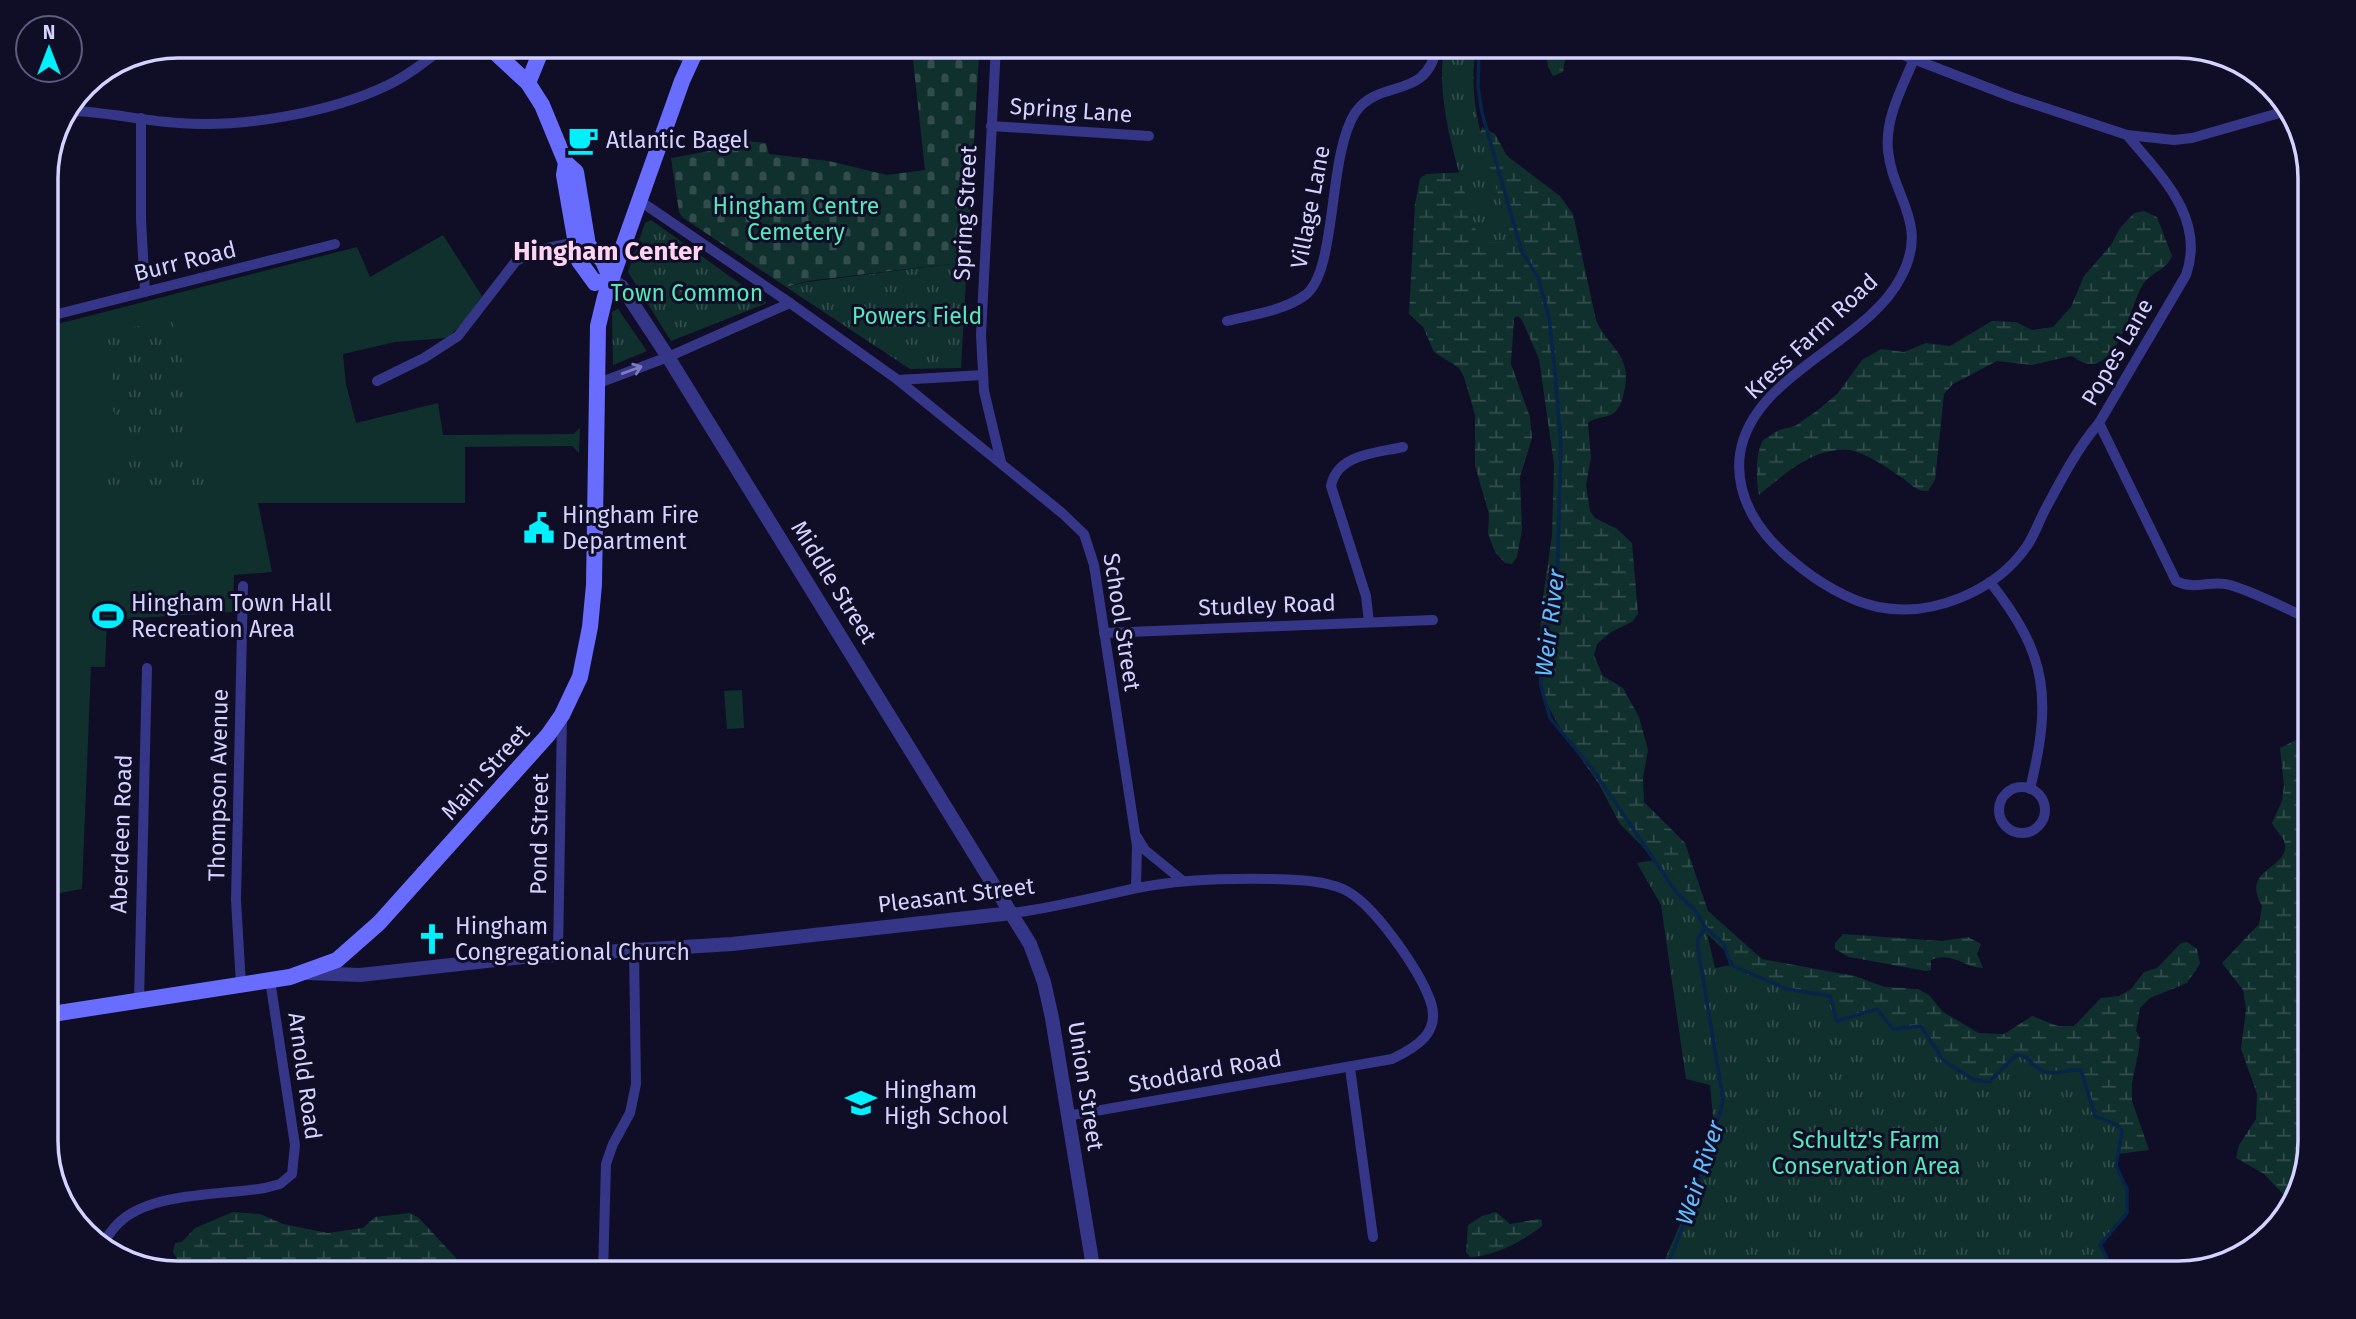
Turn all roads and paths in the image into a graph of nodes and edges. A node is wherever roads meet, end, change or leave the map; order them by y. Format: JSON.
{"nodes":[{"id":1,"x":430,"y":58,"type":"edge"},
{"id":2,"x":501,"y":58,"type":"edge"},
{"id":3,"x":537,"y":58,"type":"edge"},
{"id":4,"x":694,"y":58,"type":"edge"},
{"id":5,"x":995,"y":58,"type":"edge"},
{"id":6,"x":1434,"y":58,"type":"edge"},
{"id":7,"x":1914,"y":59,"type":"joint"},
{"id":8,"x":528,"y":83,"type":"junction"},
{"id":9,"x":79,"y":112,"type":"edge"},
{"id":10,"x":2279,"y":113,"type":"edge"},
{"id":11,"x":141,"y":118,"type":"junction"},
{"id":12,"x":991,"y":126,"type":"junction"},
{"id":13,"x":2127,"y":135,"type":"junction"},
{"id":14,"x":1149,"y":136,"type":"dead end"},
{"id":15,"x":640,"y":201,"type":"junction"},
{"id":16,"x":581,"y":241,"type":"junction"},
{"id":17,"x":335,"y":244,"type":"dead end"},
{"id":18,"x":611,"y":280,"type":"junction"},
{"id":19,"x":145,"y":292,"type":"junction"},
{"id":20,"x":790,"y":303,"type":"junction"},
{"id":21,"x":58,"y":314,"type":"edge"},
{"id":22,"x":1227,"y":321,"type":"dead end"},
{"id":23,"x":668,"y":357,"type":"junction"},
{"id":24,"x":983,"y":375,"type":"junction"},
{"id":25,"x":898,"y":380,"type":"junction"},
{"id":26,"x":377,"y":381,"type":"dead end"},
{"id":27,"x":596,"y":383,"type":"junction"},
{"id":28,"x":2099,"y":423,"type":"junction"},
{"id":29,"x":1403,"y":447,"type":"dead end"},
{"id":30,"x":1003,"y":464,"type":"junction"},
{"id":31,"x":1990,"y":582,"type":"junction"},
{"id":32,"x":243,"y":586,"type":"dead end"},
{"id":33,"x":2298,"y":615,"type":"edge"},
{"id":34,"x":1433,"y":620,"type":"dead end"},
{"id":35,"x":1369,"y":622,"type":"junction"},
{"id":36,"x":1104,"y":633,"type":"junction"},
{"id":37,"x":148,"y":668,"type":"dead end"},
{"id":38,"x":562,"y":715,"type":"junction"},
{"id":39,"x":2030,"y":789,"type":"junction"},
{"id":40,"x":1135,"y":832,"type":"junction"},
{"id":41,"x":1183,"y":881,"type":"junction"},
{"id":42,"x":1136,"y":888,"type":"junction"},
{"id":43,"x":1012,"y":913,"type":"junction"},
{"id":44,"x":635,"y":951,"type":"junction"},
{"id":45,"x":558,"y":954,"type":"junction"},
{"id":46,"x":307,"y":973,"type":"junction"},
{"id":47,"x":270,"y":981,"type":"junction"},
{"id":48,"x":241,"y":985,"type":"junction"},
{"id":49,"x":139,"y":1001,"type":"junction"},
{"id":50,"x":58,"y":1014,"type":"edge"},
{"id":51,"x":1350,"y":1068,"type":"junction"},
{"id":52,"x":1067,"y":1116,"type":"junction"},
{"id":53,"x":108,"y":1237,"type":"edge"},
{"id":54,"x":1373,"y":1237,"type":"dead end"},
{"id":55,"x":603,"y":1261,"type":"edge"},
{"id":56,"x":1092,"y":1261,"type":"edge"}],
"edges":[{"from":1,"to":11,"type":"street"},
{"from":2,"to":8,"type":"main road"},
{"from":3,"to":8,"type":"main road"},
{"from":4,"to":15,"type":"main road","name":"Main Street"},
{"from":5,"to":12,"type":"street","name":"Spring Street"},
{"from":6,"to":22,"type":"street","name":"Village Lane"},
{"from":7,"to":13,"type":"street"},
{"from":7,"to":31,"type":"street","name":"Kress Farm Road"},
{"from":8,"to":16,"type":"main road"},
{"from":9,"to":11,"type":"street"},
{"from":10,"to":13,"type":"street"},
{"from":11,"to":19,"type":"street"},
{"from":12,"to":14,"type":"street","name":"Spring Lane"},
{"from":12,"to":24,"type":"street","name":"Spring Street"},
{"from":13,"to":28,"type":"street","name":"Popes Lane"},
{"from":15,"to":18,"type":"main road","name":"Main Street"},
{"from":15,"to":20,"type":"street","name":"School Street"},
{"from":16,"to":18,"type":"main road"},
{"from":16,"to":26,"type":"street"},
{"from":17,"to":19,"type":"street","name":"Burr Road"},
{"from":18,"to":23,"type":"street","name":"Middle Street"},
{"from":18,"to":27,"type":"main road","name":"Main Street"},
{"from":19,"to":21,"type":"street","name":"Burr Road"},
{"from":20,"to":23,"type":"street"},
{"from":20,"to":25,"type":"street","name":"School Street"},
{"from":27,"to":23,"type":"street","one_way":true},
{"from":23,"to":43,"type":"street","name":"Middle Street"},
{"from":24,"to":25,"type":"street"},
{"from":24,"to":30,"type":"street","name":"Spring Street"},
{"from":25,"to":30,"type":"street","name":"School Street"},
{"from":27,"to":38,"type":"main road","name":"Main Street"},
{"from":28,"to":31,"type":"street","name":"Kress Farm Road"},
{"from":28,"to":33,"type":"street","name":"Popes Lane"},
{"from":29,"to":35,"type":"street"},
{"from":30,"to":36,"type":"street","name":"School Street"},
{"from":31,"to":39,"type":"street"},
{"from":32,"to":48,"type":"street","name":"Thompson Avenue"},
{"from":34,"to":35,"type":"street","name":"Studley Road"},
{"from":35,"to":36,"type":"street","name":"Studley Road"},
{"from":36,"to":40,"type":"street","name":"School Street"},
{"from":37,"to":49,"type":"street","name":"Aberdeen Road"},
{"from":38,"to":45,"type":"street","name":"Pond Street"},
{"from":38,"to":46,"type":"main road","name":"Main Street"},
{"from":39,"to":39,"type":"street"},
{"from":40,"to":41,"type":"street","name":"School Street"},
{"from":40,"to":42,"type":"street","name":"School Street"},
{"from":41,"to":42,"type":"street","name":"Pleasant Street"},
{"from":41,"to":51,"type":"street","name":"Pleasant Street"},
{"from":42,"to":43,"type":"street","name":"Pleasant Street"},
{"from":43,"to":44,"type":"street","name":"Pleasant Street"},
{"from":43,"to":52,"type":"street","name":"Union Street"},
{"from":44,"to":45,"type":"street","name":"Pleasant Street"},
{"from":44,"to":55,"type":"street"},
{"from":45,"to":46,"type":"street","name":"Pleasant Street"},
{"from":46,"to":47,"type":"main road","name":"Main Street"},
{"from":47,"to":48,"type":"main road","name":"Main Street"},
{"from":47,"to":53,"type":"street","name":"Arnold Road"},
{"from":48,"to":49,"type":"main road","name":"Main Street"},
{"from":49,"to":50,"type":"main road","name":"Main Street"},
{"from":51,"to":52,"type":"street","name":"Stoddard Road"},
{"from":51,"to":54,"type":"street"},
{"from":52,"to":56,"type":"street","name":"Union Street"}]}
